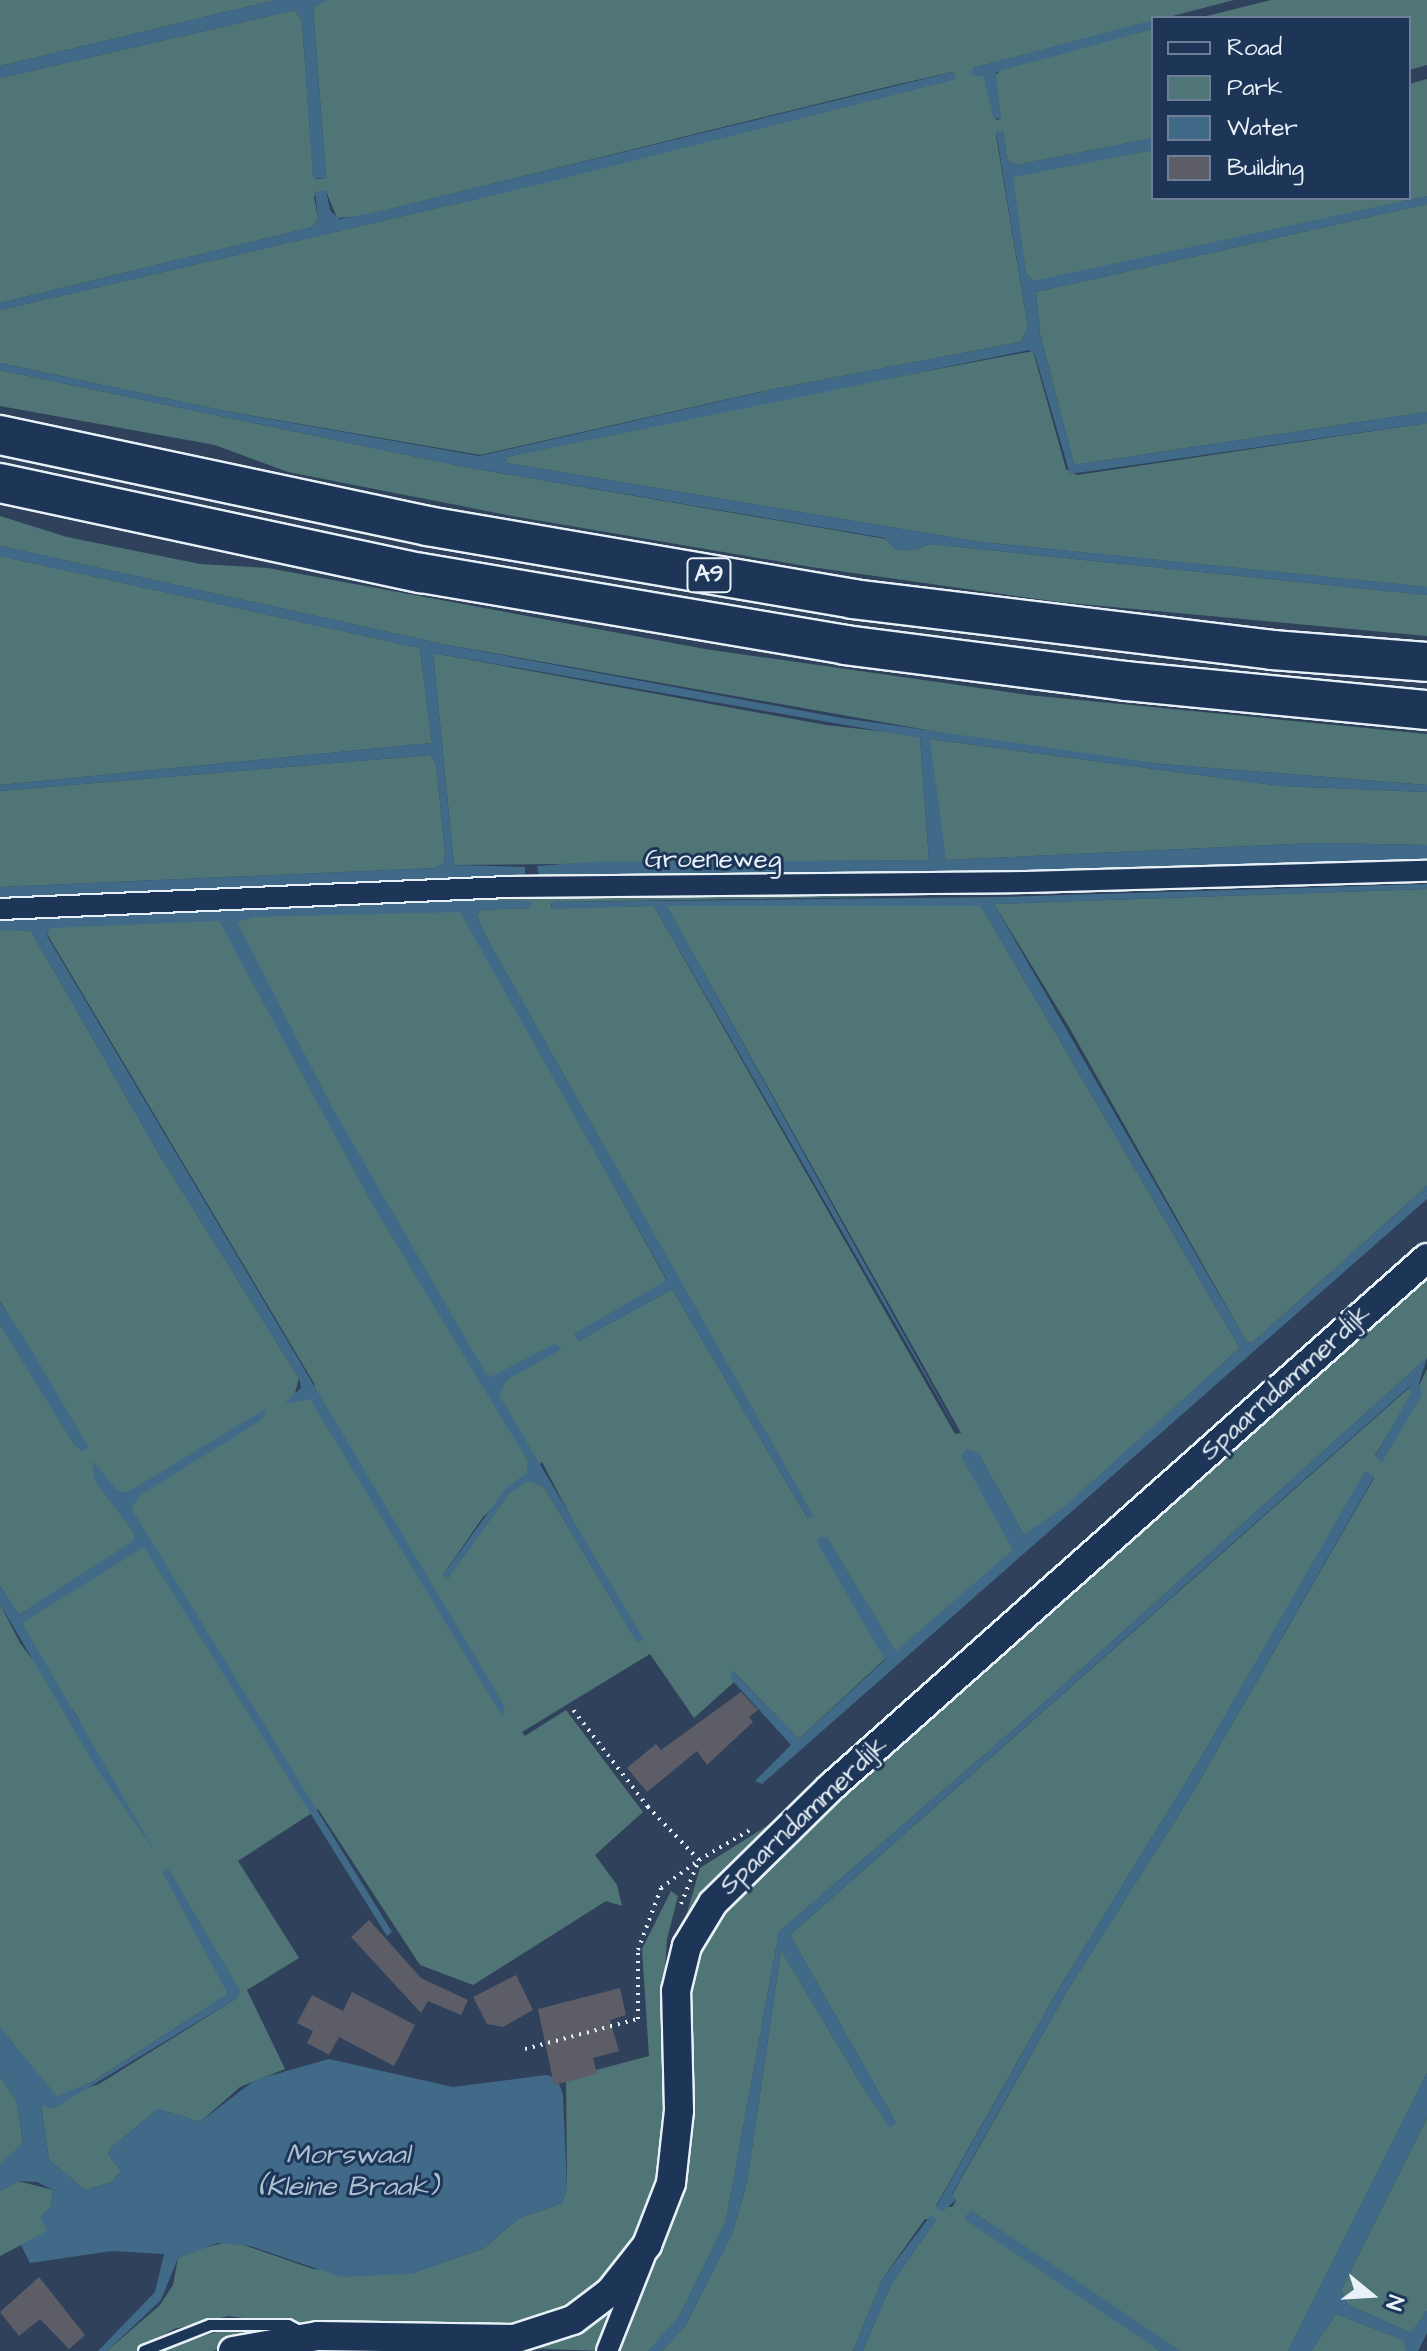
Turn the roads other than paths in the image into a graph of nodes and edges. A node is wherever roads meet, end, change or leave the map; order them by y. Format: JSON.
{"nodes":[{"id":1,"x":0,"y":435,"type":"edge"},
{"id":2,"x":0,"y":483,"type":"edge"},
{"id":3,"x":1427,"y":662,"type":"edge"},
{"id":4,"x":1427,"y":710,"type":"edge"},
{"id":5,"x":1427,"y":871,"type":"edge"},
{"id":6,"x":0,"y":909,"type":"edge"},
{"id":7,"x":1427,"y":1258,"type":"edge"},
{"id":8,"x":647,"y":2245,"type":"junction"},
{"id":9,"x":307,"y":2336,"type":"junction"},
{"id":10,"x":504,"y":2345,"type":"edge"},
{"id":11,"x":144,"y":2351,"type":"edge"},
{"id":12,"x":233,"y":2351,"type":"edge"},
{"id":13,"x":607,"y":2351,"type":"edge"}],
"edges":[{"from":1,"to":3,"type":"highway","number":"A9"},
{"from":2,"to":4,"type":"highway","number":"A9"},
{"from":5,"to":6,"type":"street","name":"Groeneweg"},
{"from":7,"to":8,"type":"street","name":"Spaarndammerdijk"},
{"from":8,"to":10,"type":"street","name":"Spaarndammerdijk"},
{"from":8,"to":13,"type":"street"},
{"from":9,"to":10,"type":"street","name":"Spaarndammerdijk"},
{"from":9,"to":11,"type":"lane"},
{"from":9,"to":12,"type":"street","name":"Spaarndammerdijk"}]}
